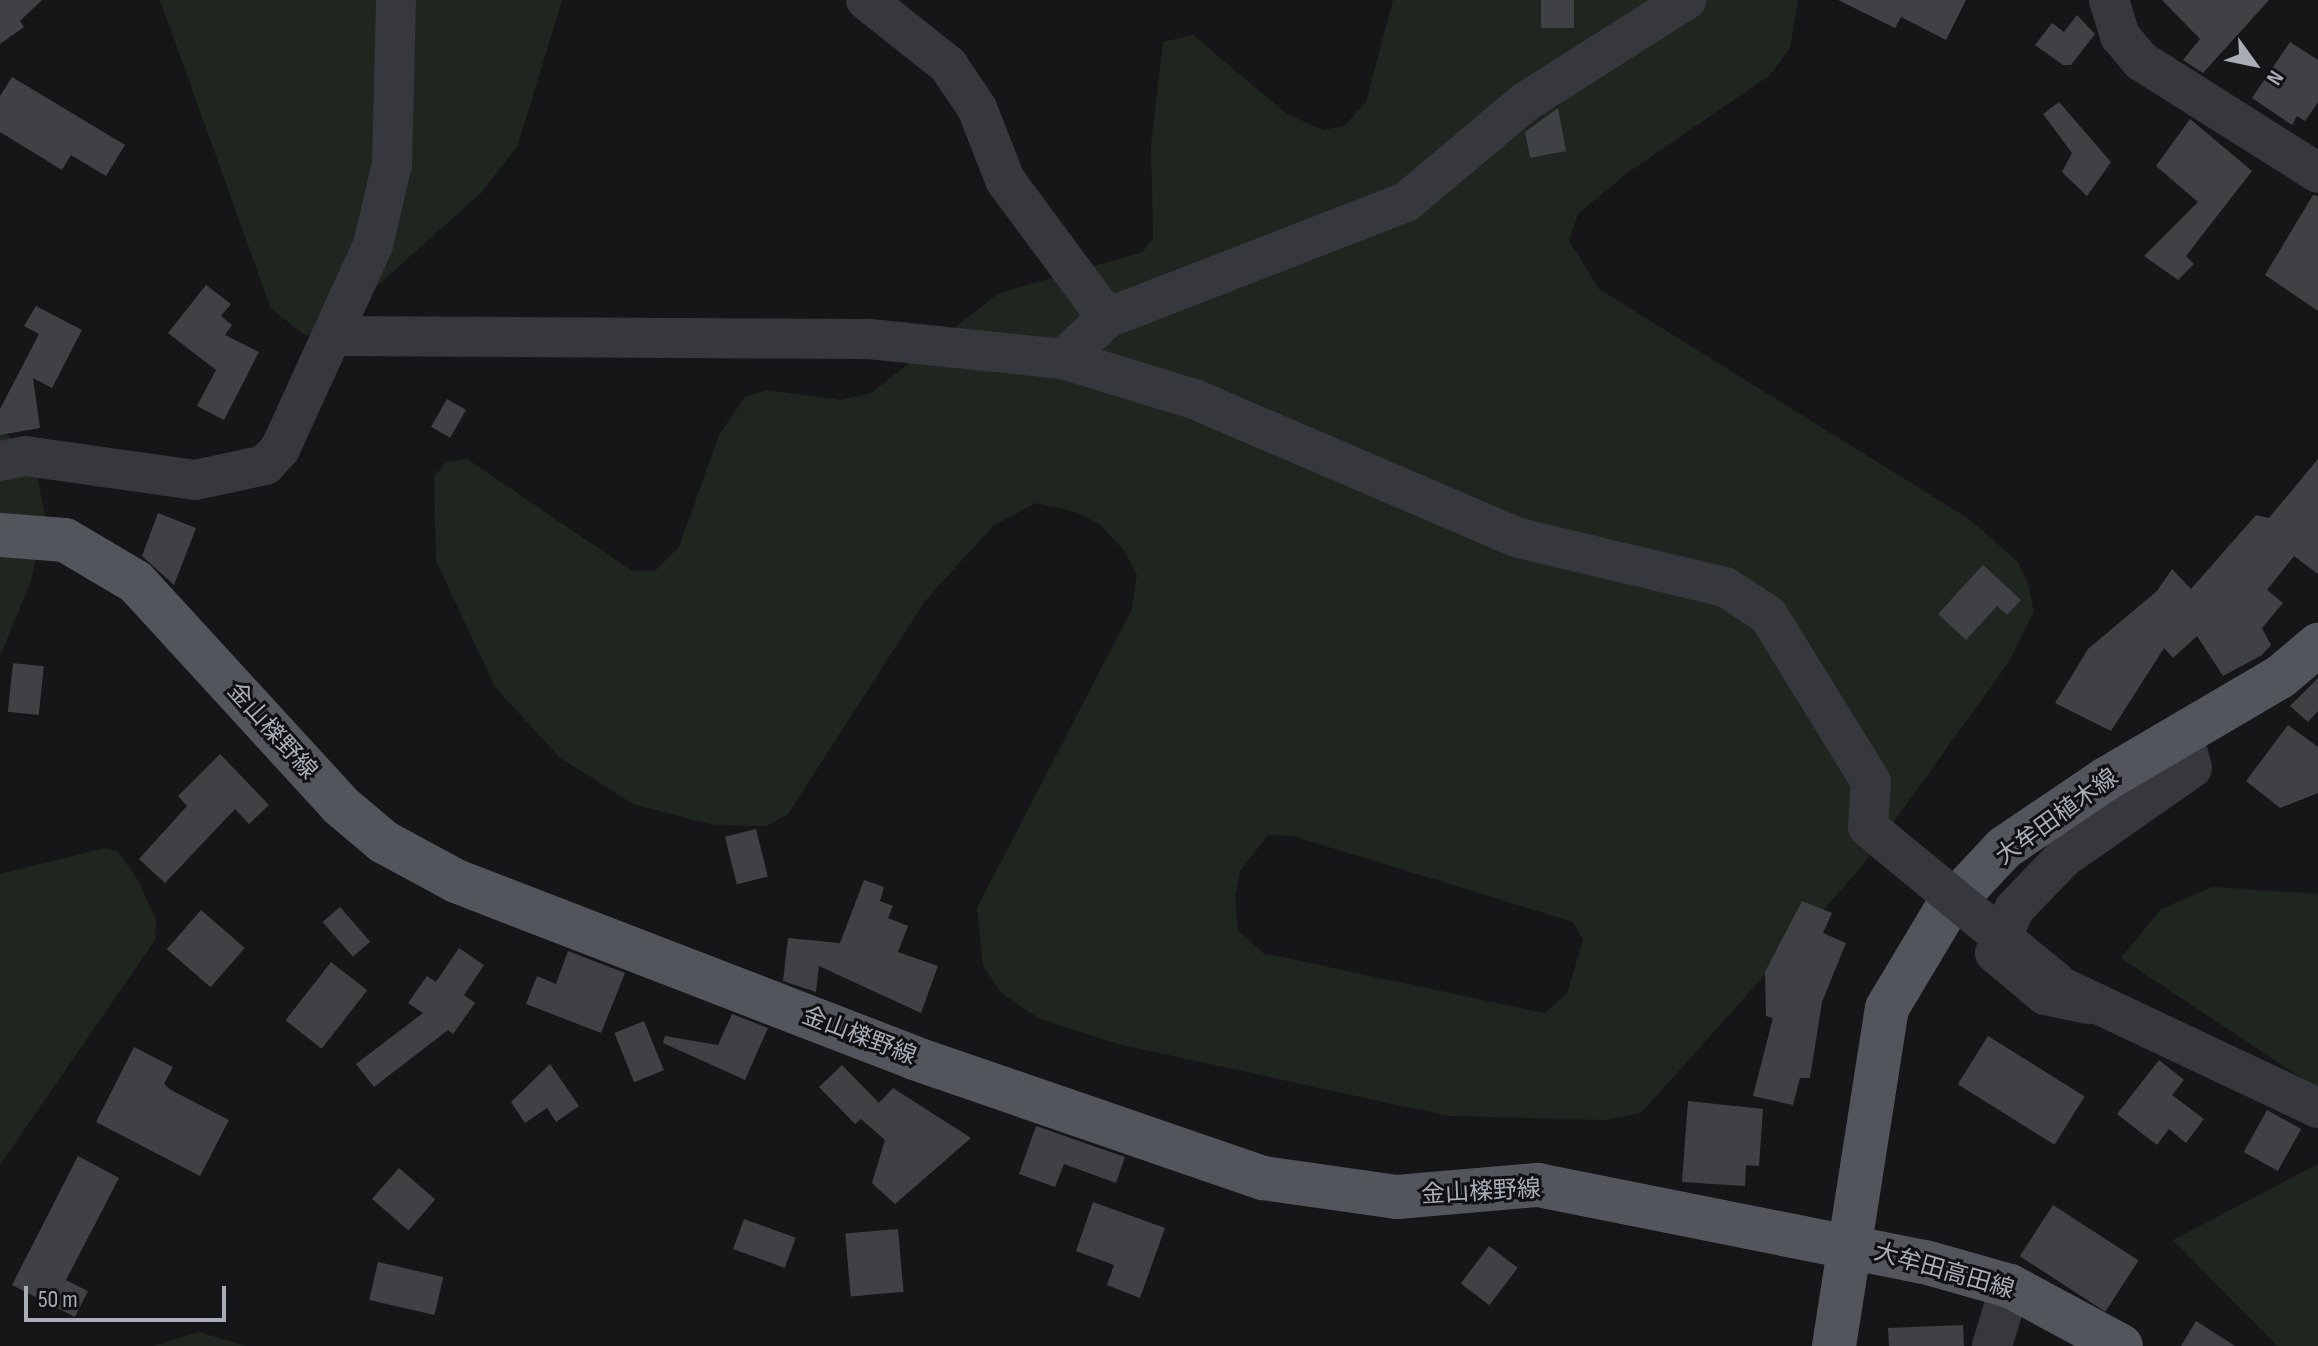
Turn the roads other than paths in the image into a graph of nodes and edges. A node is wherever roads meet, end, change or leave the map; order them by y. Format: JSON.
{"nodes":[{"id":1,"x":396,"y":0,"type":"edge"},
{"id":2,"x":866,"y":0,"type":"edge"},
{"id":3,"x":1686,"y":0,"type":"edge"},
{"id":4,"x":2109,"y":0,"type":"edge"},
{"id":5,"x":2318,"y":173,"type":"edge"},
{"id":6,"x":1107,"y":318,"type":"junction"},
{"id":7,"x":335,"y":336,"type":"junction"},
{"id":8,"x":1063,"y":359,"type":"junction"},
{"id":9,"x":0,"y":461,"type":"edge"},
{"id":10,"x":0,"y":535,"type":"edge"},
{"id":11,"x":2318,"y":645,"type":"edge"},
{"id":12,"x":2183,"y":734,"type":"junction"},
{"id":13,"x":2088,"y":1004,"type":"junction"},
{"id":14,"x":2318,"y":1108,"type":"edge"},
{"id":15,"x":1849,"y":1245,"type":"junction"},
{"id":16,"x":2010,"y":1286,"type":"junction"},
{"id":17,"x":1834,"y":1346,"type":"edge"},
{"id":18,"x":1992,"y":1346,"type":"edge"},
{"id":19,"x":2121,"y":1346,"type":"edge"}],
"edges":[{"from":1,"to":7,"type":"street"},
{"from":2,"to":6,"type":"street"},
{"from":3,"to":6,"type":"street"},
{"from":4,"to":5,"type":"street"},
{"from":6,"to":8,"type":"street"},
{"from":7,"to":8,"type":"street"},
{"from":7,"to":9,"type":"street"},
{"from":8,"to":13,"type":"street","bridge":true},
{"from":10,"to":15,"type":"main road","name":"金山檪野線"},
{"from":11,"to":12,"type":"main road","name":"大牟田植木線"},
{"from":12,"to":13,"type":"street"},
{"from":12,"to":15,"type":"main road","name":"大牟田植木線"},
{"from":13,"to":14,"type":"street"},
{"from":15,"to":16,"type":"main road","name":"大牟田高田線"},
{"from":15,"to":17,"type":"main road","name":"大牟田植木線"},
{"from":16,"to":18,"type":"street"},
{"from":16,"to":19,"type":"main road","name":"大牟田高田線"}]}
